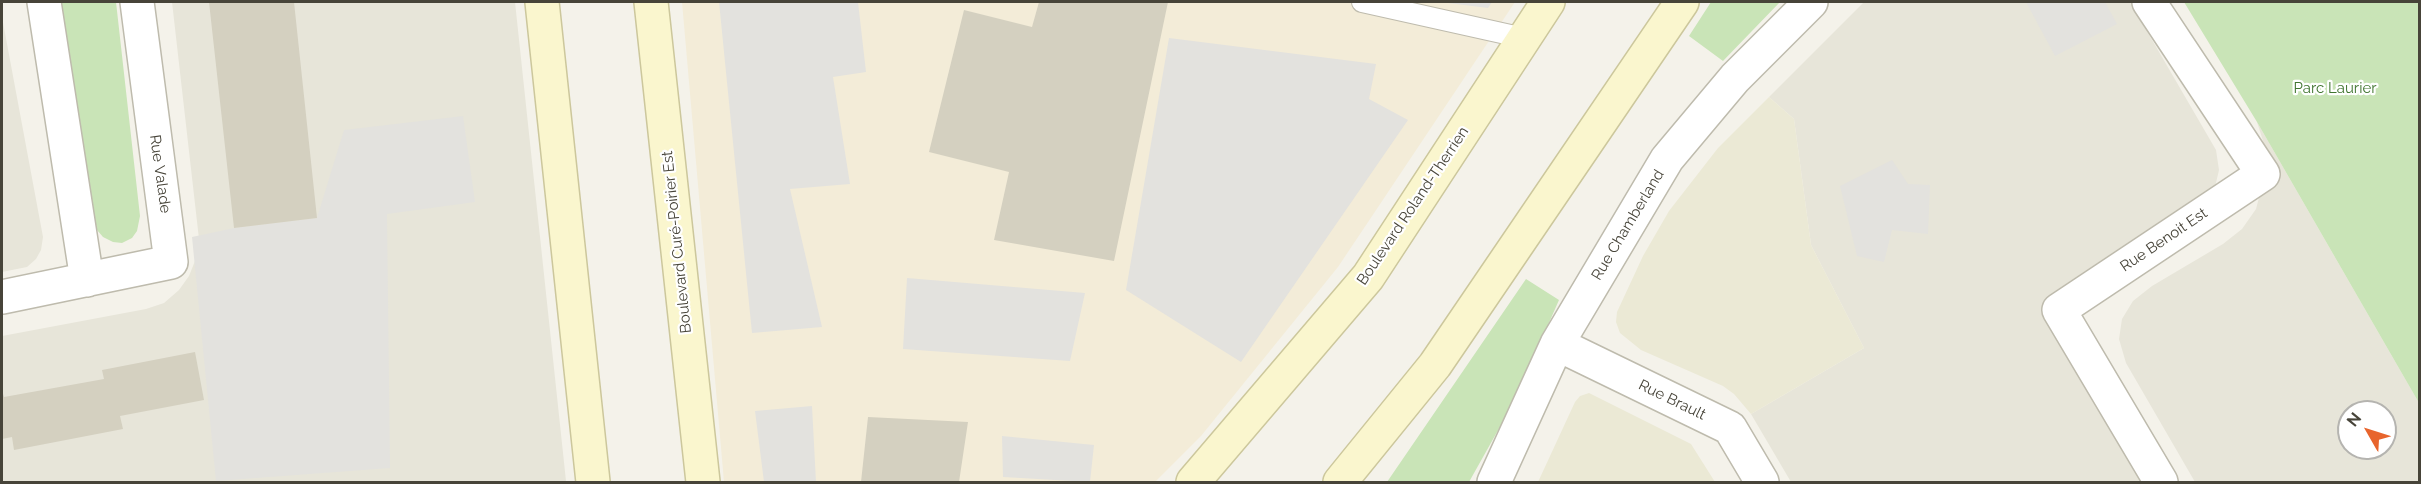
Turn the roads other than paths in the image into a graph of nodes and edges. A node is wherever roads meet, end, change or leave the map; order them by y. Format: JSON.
{"nodes":[{"id":1,"x":44,"y":2,"type":"edge"},
{"id":2,"x":137,"y":2,"type":"edge"},
{"id":3,"x":542,"y":2,"type":"edge"},
{"id":4,"x":651,"y":2,"type":"edge"},
{"id":5,"x":1362,"y":2,"type":"edge"},
{"id":6,"x":1548,"y":2,"type":"edge"},
{"id":7,"x":1682,"y":2,"type":"edge"},
{"id":8,"x":1811,"y":2,"type":"edge"},
{"id":9,"x":2149,"y":2,"type":"edge"},
{"id":10,"x":1524,"y":38,"type":"junction"},
{"id":11,"x":87,"y":280,"type":"junction"},
{"id":12,"x":2,"y":297,"type":"edge"},
{"id":13,"x":1557,"y":344,"type":"junction"},
{"id":14,"x":593,"y":483,"type":"edge"},
{"id":15,"x":703,"y":483,"type":"edge"},
{"id":16,"x":1193,"y":483,"type":"edge"},
{"id":17,"x":1340,"y":483,"type":"edge"},
{"id":18,"x":1494,"y":483,"type":"edge"},
{"id":19,"x":1762,"y":483,"type":"edge"},
{"id":20,"x":2161,"y":483,"type":"edge"}],
"edges":[{"from":1,"to":11,"type":"street"},
{"from":2,"to":11,"type":"street","name":"Rue Valade"},
{"from":3,"to":14,"type":"main road"},
{"from":4,"to":15,"type":"main road","name":"Boulevard Curé-Poirier Est"},
{"from":5,"to":10,"type":"lane"},
{"from":6,"to":10,"type":"main road","name":"Boulevard Roland-Therrien"},
{"from":7,"to":17,"type":"main road"},
{"from":8,"to":13,"type":"street","name":"Rue Chamberland"},
{"from":9,"to":20,"type":"street","name":"Rue Benoit Est"},
{"from":10,"to":16,"type":"main road","name":"Boulevard Roland-Therrien"},
{"from":11,"to":12,"type":"street","name":"Rue Valade"},
{"from":13,"to":18,"type":"street","name":"Rue Chamberland"},
{"from":13,"to":19,"type":"street","name":"Rue Brault"}]}
